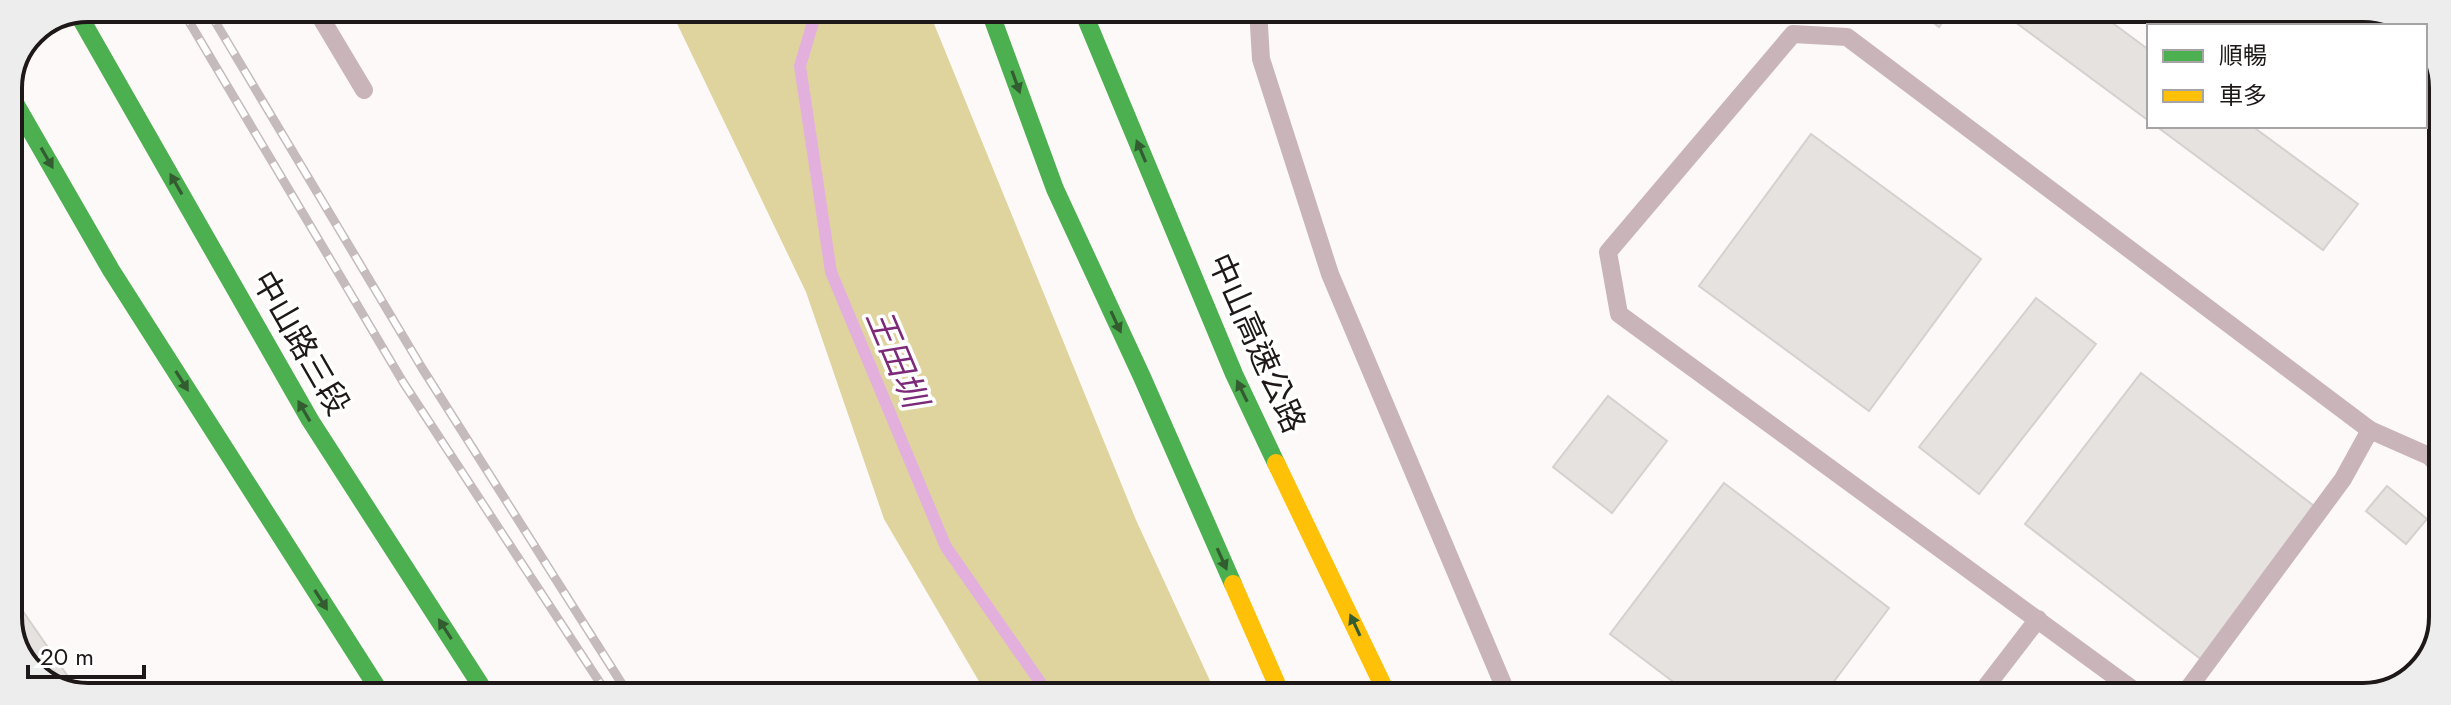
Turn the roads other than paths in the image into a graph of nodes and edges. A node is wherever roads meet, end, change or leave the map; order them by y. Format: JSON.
{"nodes":[{"id":1,"x":83,"y":22,"type":"edge"},
{"id":2,"x":323,"y":22,"type":"edge"},
{"id":3,"x":994,"y":22,"type":"edge"},
{"id":4,"x":1087,"y":22,"type":"edge"},
{"id":5,"x":1259,"y":22,"type":"edge"},
{"id":6,"x":364,"y":90,"type":"dead end"},
{"id":7,"x":22,"y":115,"type":"edge"},
{"id":8,"x":2370,"y":430,"type":"junction"},
{"id":9,"x":2429,"y":456,"type":"edge"},
{"id":10,"x":2038,"y":619,"type":"junction"},
{"id":11,"x":374,"y":683,"type":"edge"},
{"id":12,"x":479,"y":683,"type":"edge"},
{"id":13,"x":1276,"y":683,"type":"edge"},
{"id":14,"x":1382,"y":683,"type":"edge"},
{"id":15,"x":1503,"y":683,"type":"edge"},
{"id":16,"x":1989,"y":683,"type":"edge"},
{"id":17,"x":2124,"y":683,"type":"edge"},
{"id":18,"x":2192,"y":683,"type":"edge"}],
"edges":[{"from":12,"to":1,"type":"main road","name":"中山路三段","one_way":true},
{"from":2,"to":6,"type":"lane"},
{"from":3,"to":13,"type":"main road","one_way":true},
{"from":14,"to":4,"type":"main road","name":"中山高速公路","one_way":true},
{"from":5,"to":15,"type":"lane"},
{"from":7,"to":11,"type":"main road","one_way":true},
{"from":8,"to":9,"type":"lane"},
{"from":8,"to":10,"type":"lane"},
{"from":8,"to":18,"type":"lane"},
{"from":10,"to":16,"type":"lane"},
{"from":10,"to":17,"type":"lane"}]}
